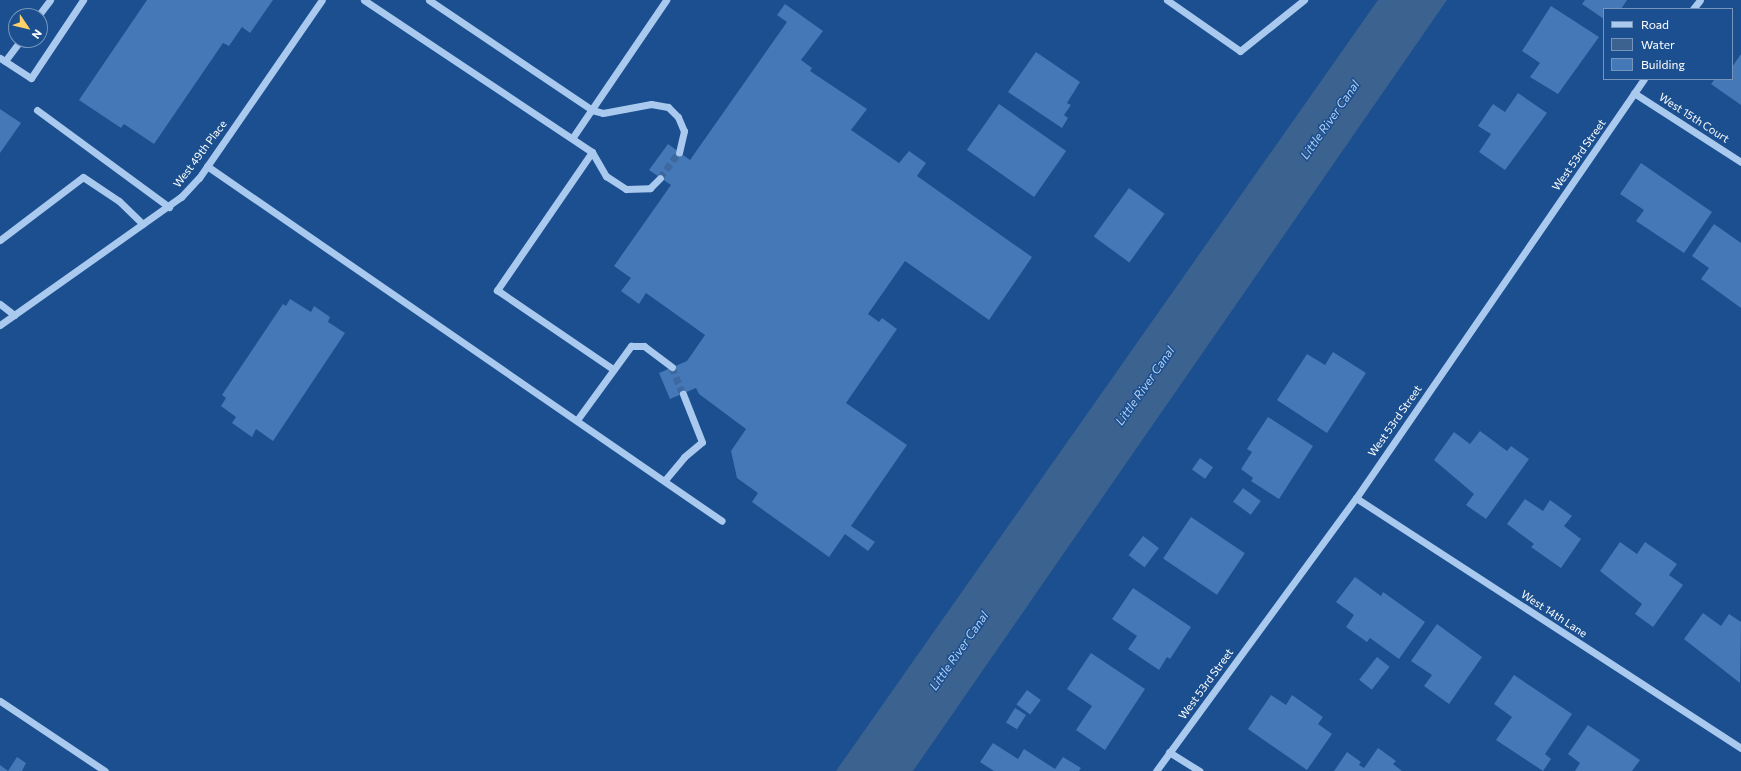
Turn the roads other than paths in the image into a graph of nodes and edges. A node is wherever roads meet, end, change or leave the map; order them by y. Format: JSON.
{"nodes":[{"id":1,"x":83,"y":0,"type":"edge"},
{"id":2,"x":322,"y":0,"type":"edge"},
{"id":3,"x":364,"y":0,"type":"edge"},
{"id":4,"x":429,"y":0,"type":"edge"},
{"id":5,"x":666,"y":0,"type":"edge"},
{"id":6,"x":1167,"y":0,"type":"edge"},
{"id":7,"x":1304,"y":0,"type":"edge"},
{"id":8,"x":1700,"y":0,"type":"edge"},
{"id":9,"x":1694,"y":8,"type":"edge"},
{"id":10,"x":13,"y":48,"type":"edge"},
{"id":11,"x":3,"y":59,"type":"edge"},
{"id":12,"x":1643,"y":80,"type":"edge"},
{"id":13,"x":1634,"y":93,"type":"junction"},
{"id":14,"x":37,"y":110,"type":"dead end"},
{"id":15,"x":592,"y":110,"type":"junction"},
{"id":16,"x":573,"y":137,"type":"junction"},
{"id":17,"x":592,"y":152,"type":"junction"},
{"id":18,"x":679,"y":152,"type":"tunnel mouth"},
{"id":19,"x":1741,"y":162,"type":"edge"},
{"id":20,"x":207,"y":166,"type":"junction"},
{"id":21,"x":660,"y":178,"type":"tunnel mouth"},
{"id":22,"x":168,"y":207,"type":"junction"},
{"id":23,"x":143,"y":224,"type":"junction"},
{"id":24,"x":0,"y":240,"type":"edge"},
{"id":25,"x":0,"y":304,"type":"edge"},
{"id":26,"x":14,"y":315,"type":"junction"},
{"id":27,"x":0,"y":325,"type":"edge"},
{"id":28,"x":672,"y":367,"type":"tunnel mouth"},
{"id":29,"x":613,"y":369,"type":"junction"},
{"id":30,"x":683,"y":394,"type":"tunnel mouth"},
{"id":31,"x":577,"y":420,"type":"junction"},
{"id":32,"x":664,"y":480,"type":"junction"},
{"id":33,"x":1356,"y":498,"type":"junction"},
{"id":34,"x":722,"y":521,"type":"dead end"},
{"id":35,"x":0,"y":701,"type":"edge"},
{"id":36,"x":1741,"y":748,"type":"edge"},
{"id":37,"x":1169,"y":752,"type":"junction"},
{"id":38,"x":106,"y":771,"type":"edge"},
{"id":39,"x":1156,"y":771,"type":"edge"},
{"id":40,"x":1198,"y":771,"type":"edge"}],
"edges":[{"from":1,"to":11,"type":"street"},
{"from":2,"to":20,"type":"street","name":"West 49th Place"},
{"from":3,"to":16,"type":"street"},
{"from":4,"to":15,"type":"street"},
{"from":5,"to":15,"type":"street"},
{"from":6,"to":7,"type":"street"},
{"from":8,"to":9,"type":"street"},
{"from":10,"to":11,"type":"street"},
{"from":12,"to":13,"type":"street","name":"West 53rd Street"},
{"from":13,"to":19,"type":"street","name":"West 15th Court"},
{"from":13,"to":33,"type":"street","name":"West 53rd Street"},
{"from":14,"to":22,"type":"street"},
{"from":15,"to":16,"type":"street"},
{"from":15,"to":18,"type":"street"},
{"from":16,"to":17,"type":"street"},
{"from":17,"to":21,"type":"street"},
{"from":17,"to":29,"type":"street"},
{"from":20,"to":22,"type":"street","name":"West 49th Place"},
{"from":20,"to":31,"type":"street"},
{"from":22,"to":23,"type":"street","name":"West 49th Place"},
{"from":23,"to":24,"type":"street"},
{"from":23,"to":26,"type":"street","name":"West 49th Place"},
{"from":25,"to":26,"type":"street"},
{"from":26,"to":27,"type":"street","name":"West 49th Place"},
{"from":28,"to":29,"type":"street"},
{"from":29,"to":31,"type":"street"},
{"from":30,"to":32,"type":"street"},
{"from":31,"to":32,"type":"street"},
{"from":32,"to":34,"type":"street"},
{"from":33,"to":36,"type":"street","name":"West 14th Lane"},
{"from":33,"to":37,"type":"street","name":"West 53rd Street"},
{"from":35,"to":38,"type":"street"},
{"from":37,"to":39,"type":"street","name":"West 53rd Street"},
{"from":37,"to":40,"type":"street"}]}
